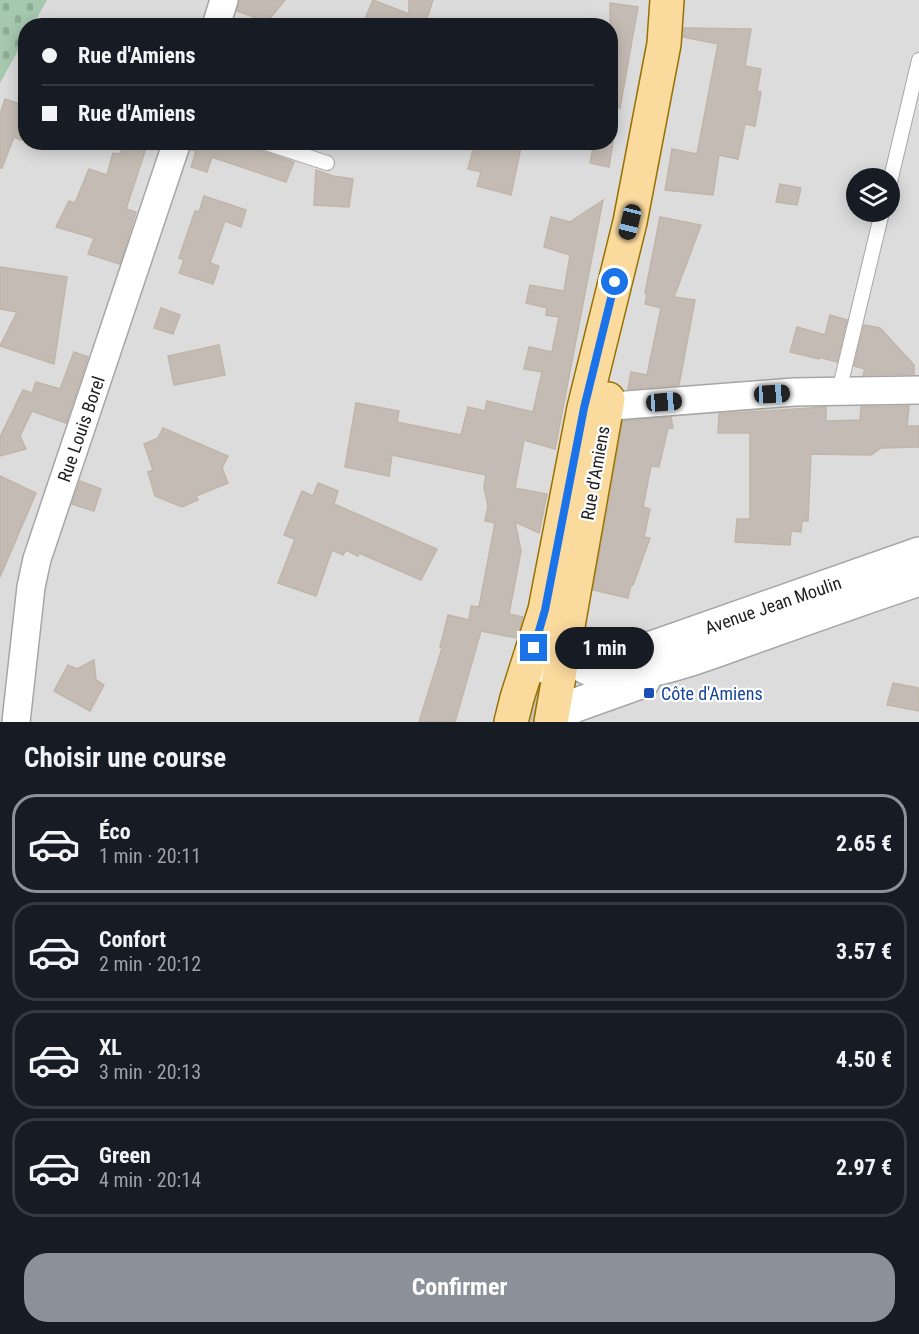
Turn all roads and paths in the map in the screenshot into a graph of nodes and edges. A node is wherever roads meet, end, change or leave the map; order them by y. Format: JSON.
{"nodes":[{"id":1,"x":224,"y":0,"type":"edge"},
{"id":2,"x":667,"y":0,"type":"edge"},
{"id":3,"x":678,"y":0,"type":"edge"},
{"id":4,"x":218,"y":18,"type":"edge"},
{"id":5,"x":664,"y":44,"type":"junction"},
{"id":6,"x":919,"y":60,"type":"edge"},
{"id":7,"x":174,"y":150,"type":"edge"},
{"id":8,"x":287,"y":150,"type":"edge"},
{"id":9,"x":327,"y":163,"type":"dead end"},
{"id":10,"x":893,"y":168,"type":"edge"},
{"id":11,"x":880,"y":222,"type":"edge"},
{"id":12,"x":919,"y":390,"type":"edge"},
{"id":13,"x":839,"y":391,"type":"junction"},
{"id":14,"x":595,"y":407,"type":"junction"},
{"id":15,"x":919,"y":554,"type":"edge"},
{"id":16,"x":919,"y":579,"type":"edge"},
{"id":17,"x":627,"y":657,"type":"dead end"},
{"id":18,"x":570,"y":658,"type":"junction"},
{"id":19,"x":682,"y":662,"type":"junction"},
{"id":20,"x":524,"y":679,"type":"junction"},
{"id":21,"x":559,"y":717,"type":"edge"},
{"id":22,"x":16,"y":722,"type":"edge"},
{"id":23,"x":511,"y":722,"type":"edge"}],
"edges":[{"from":1,"to":4,"type":"street"},
{"from":2,"to":5,"type":"main road","name":"Rue d'Amiens"},
{"from":3,"to":5,"type":"main road","name":"Rue d'Amiens"},
{"from":5,"to":14,"type":"main road","name":"Rue d'Amiens"},
{"from":6,"to":10,"type":"lane"},
{"from":7,"to":22,"type":"street","name":"Rue Louis Borel"},
{"from":8,"to":9,"type":"lane"},
{"from":11,"to":13,"type":"lane"},
{"from":12,"to":13,"type":"street"},
{"from":13,"to":14,"type":"street"},
{"from":14,"to":18,"type":"main road","name":"Rue d'Amiens"},
{"from":14,"to":20,"type":"main road","name":"Rue d'Amiens"},
{"from":15,"to":17,"type":"street","name":"Avenue Jean Moulin"},
{"from":16,"to":19,"type":"street","name":"Avenue Jean Moulin"},
{"from":18,"to":19,"type":"street","name":"Avenue Jean Moulin"},
{"from":18,"to":20,"type":"street"},
{"from":18,"to":21,"type":"main road","name":"Rue d'Amiens"},
{"from":19,"to":21,"type":"street","name":"Avenue Jean Moulin"},
{"from":20,"to":23,"type":"main road","name":"Rue d'Amiens"}]}
